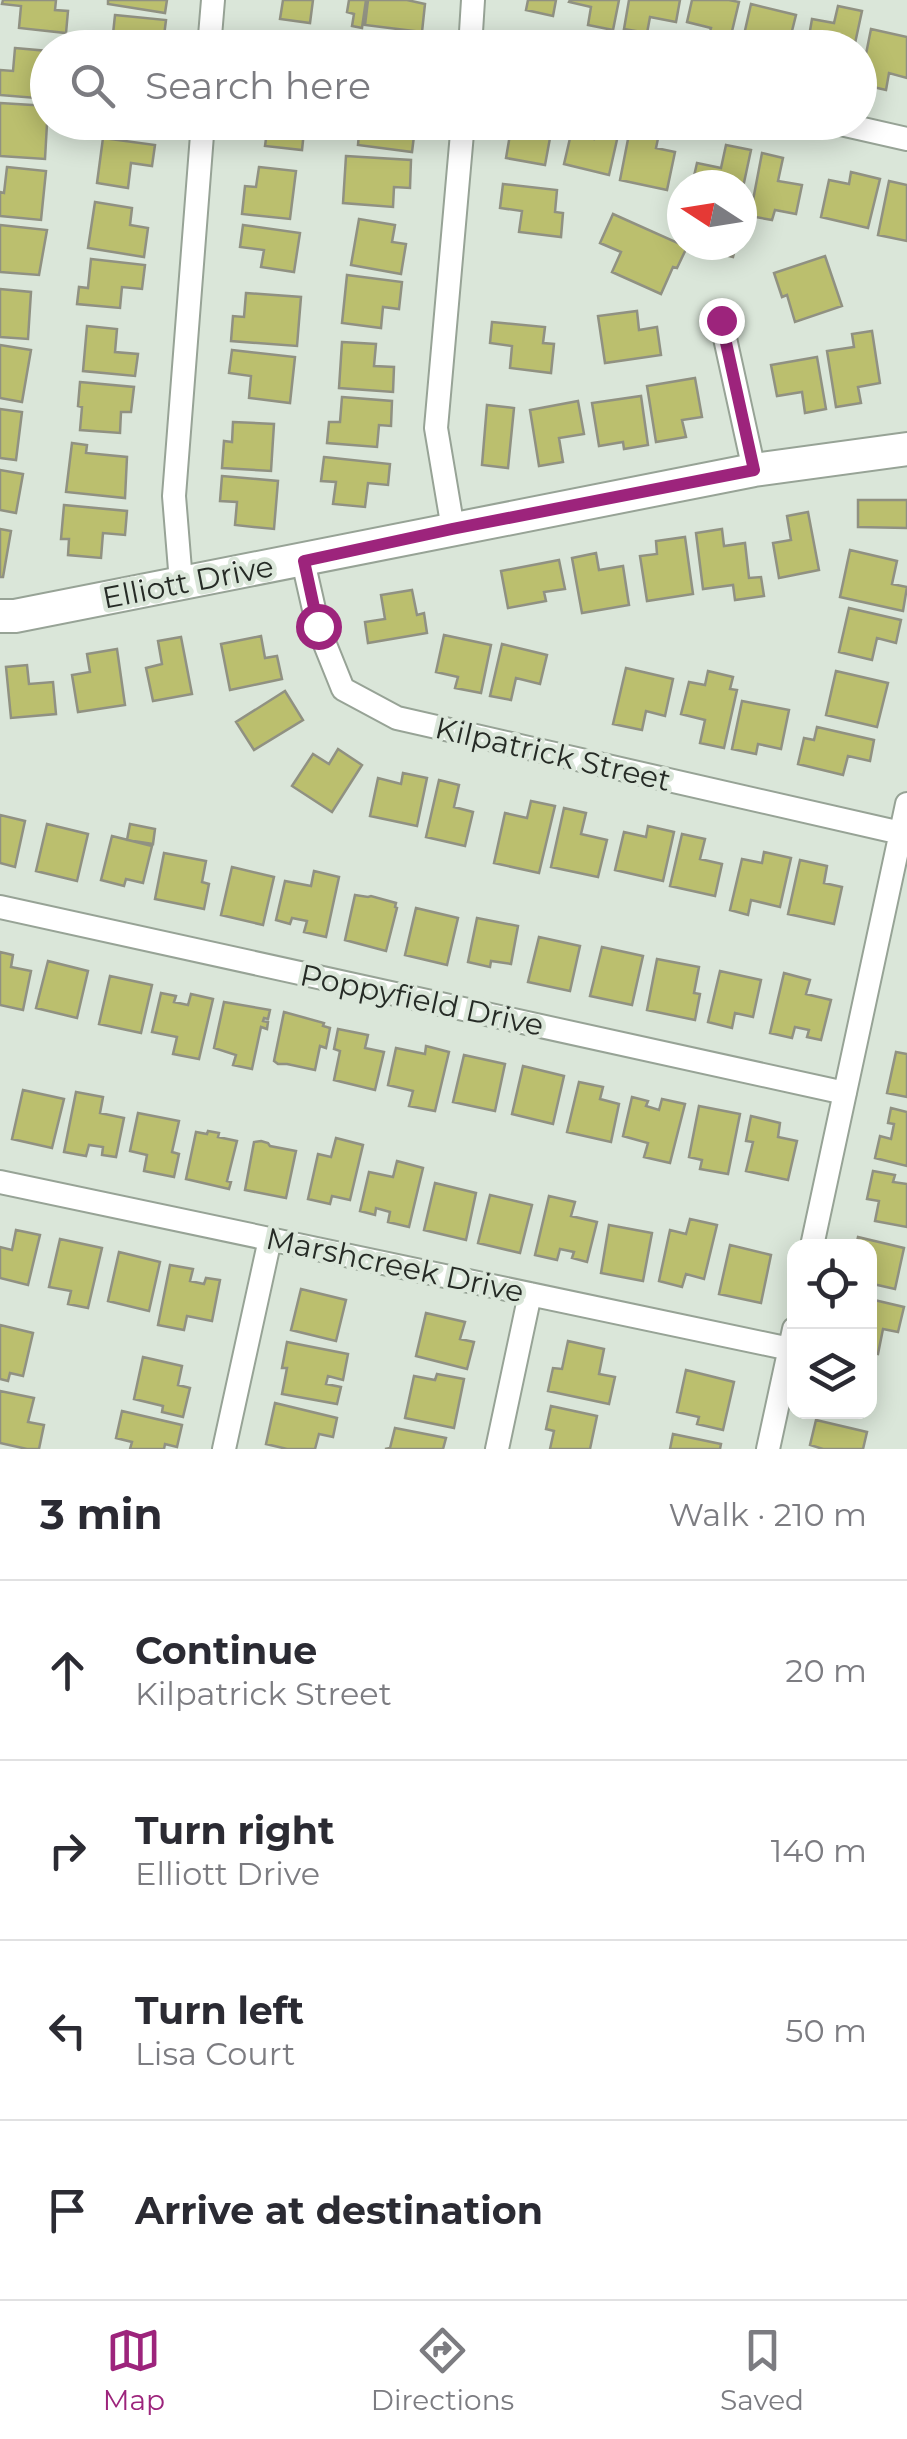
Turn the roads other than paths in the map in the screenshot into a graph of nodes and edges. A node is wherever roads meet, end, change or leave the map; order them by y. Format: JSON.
{"nodes":[{"id":1,"x":213,"y":0,"type":"edge"},
{"id":2,"x":474,"y":0,"type":"edge"},
{"id":3,"x":210,"y":30,"type":"edge"},
{"id":4,"x":475,"y":30,"type":"edge"},
{"id":5,"x":877,"y":132,"type":"edge"},
{"id":6,"x":907,"y":139,"type":"edge"},
{"id":7,"x":202,"y":140,"type":"edge"},
{"id":8,"x":461,"y":140,"type":"edge"},
{"id":9,"x":721,"y":320,"type":"dead end"},
{"id":10,"x":907,"y":449,"type":"edge"},
{"id":11,"x":754,"y":470,"type":"junction"},
{"id":12,"x":452,"y":529,"type":"junction"},
{"id":13,"x":304,"y":561,"type":"junction"},
{"id":14,"x":182,"y":582,"type":"junction"},
{"id":15,"x":0,"y":616,"type":"edge"},
{"id":16,"x":907,"y":804,"type":"edge"},
{"id":17,"x":900,"y":833,"type":"junction"},
{"id":18,"x":0,"y":906,"type":"edge"},
{"id":19,"x":845,"y":1093,"type":"junction"},
{"id":20,"x":0,"y":1182,"type":"edge"},
{"id":21,"x":270,"y":1238,"type":"junction"},
{"id":22,"x":814,"y":1239,"type":"edge"},
{"id":23,"x":530,"y":1294,"type":"junction"},
{"id":24,"x":787,"y":1338,"type":"edge"},
{"id":25,"x":787,"y":1362,"type":"edge"},
{"id":26,"x":224,"y":1449,"type":"edge"},
{"id":27,"x":498,"y":1449,"type":"edge"},
{"id":28,"x":768,"y":1449,"type":"edge"}],
"edges":[{"from":1,"to":3,"type":"street"},
{"from":2,"to":4,"type":"street"},
{"from":5,"to":6,"type":"street"},
{"from":7,"to":14,"type":"street"},
{"from":8,"to":12,"type":"street"},
{"from":9,"to":11,"type":"street"},
{"from":10,"to":11,"type":"street","name":"Elliott Drive"},
{"from":11,"to":12,"type":"street","name":"Elliott Drive"},
{"from":12,"to":13,"type":"street","name":"Elliott Drive"},
{"from":13,"to":14,"type":"street","name":"Elliott Drive"},
{"from":13,"to":17,"type":"street","name":"Kilpatrick Street"},
{"from":14,"to":15,"type":"street","name":"Elliott Drive"},
{"from":16,"to":17,"type":"street"},
{"from":17,"to":19,"type":"street"},
{"from":18,"to":19,"type":"street","name":"Poppyfield Drive"},
{"from":19,"to":22,"type":"street"},
{"from":20,"to":21,"type":"street","name":"Marshcreek Drive"},
{"from":21,"to":23,"type":"street","name":"Marshcreek Drive"},
{"from":21,"to":26,"type":"street"},
{"from":23,"to":24,"type":"street","name":"Marshcreek Drive"},
{"from":23,"to":27,"type":"street"},
{"from":25,"to":28,"type":"street"}]}
